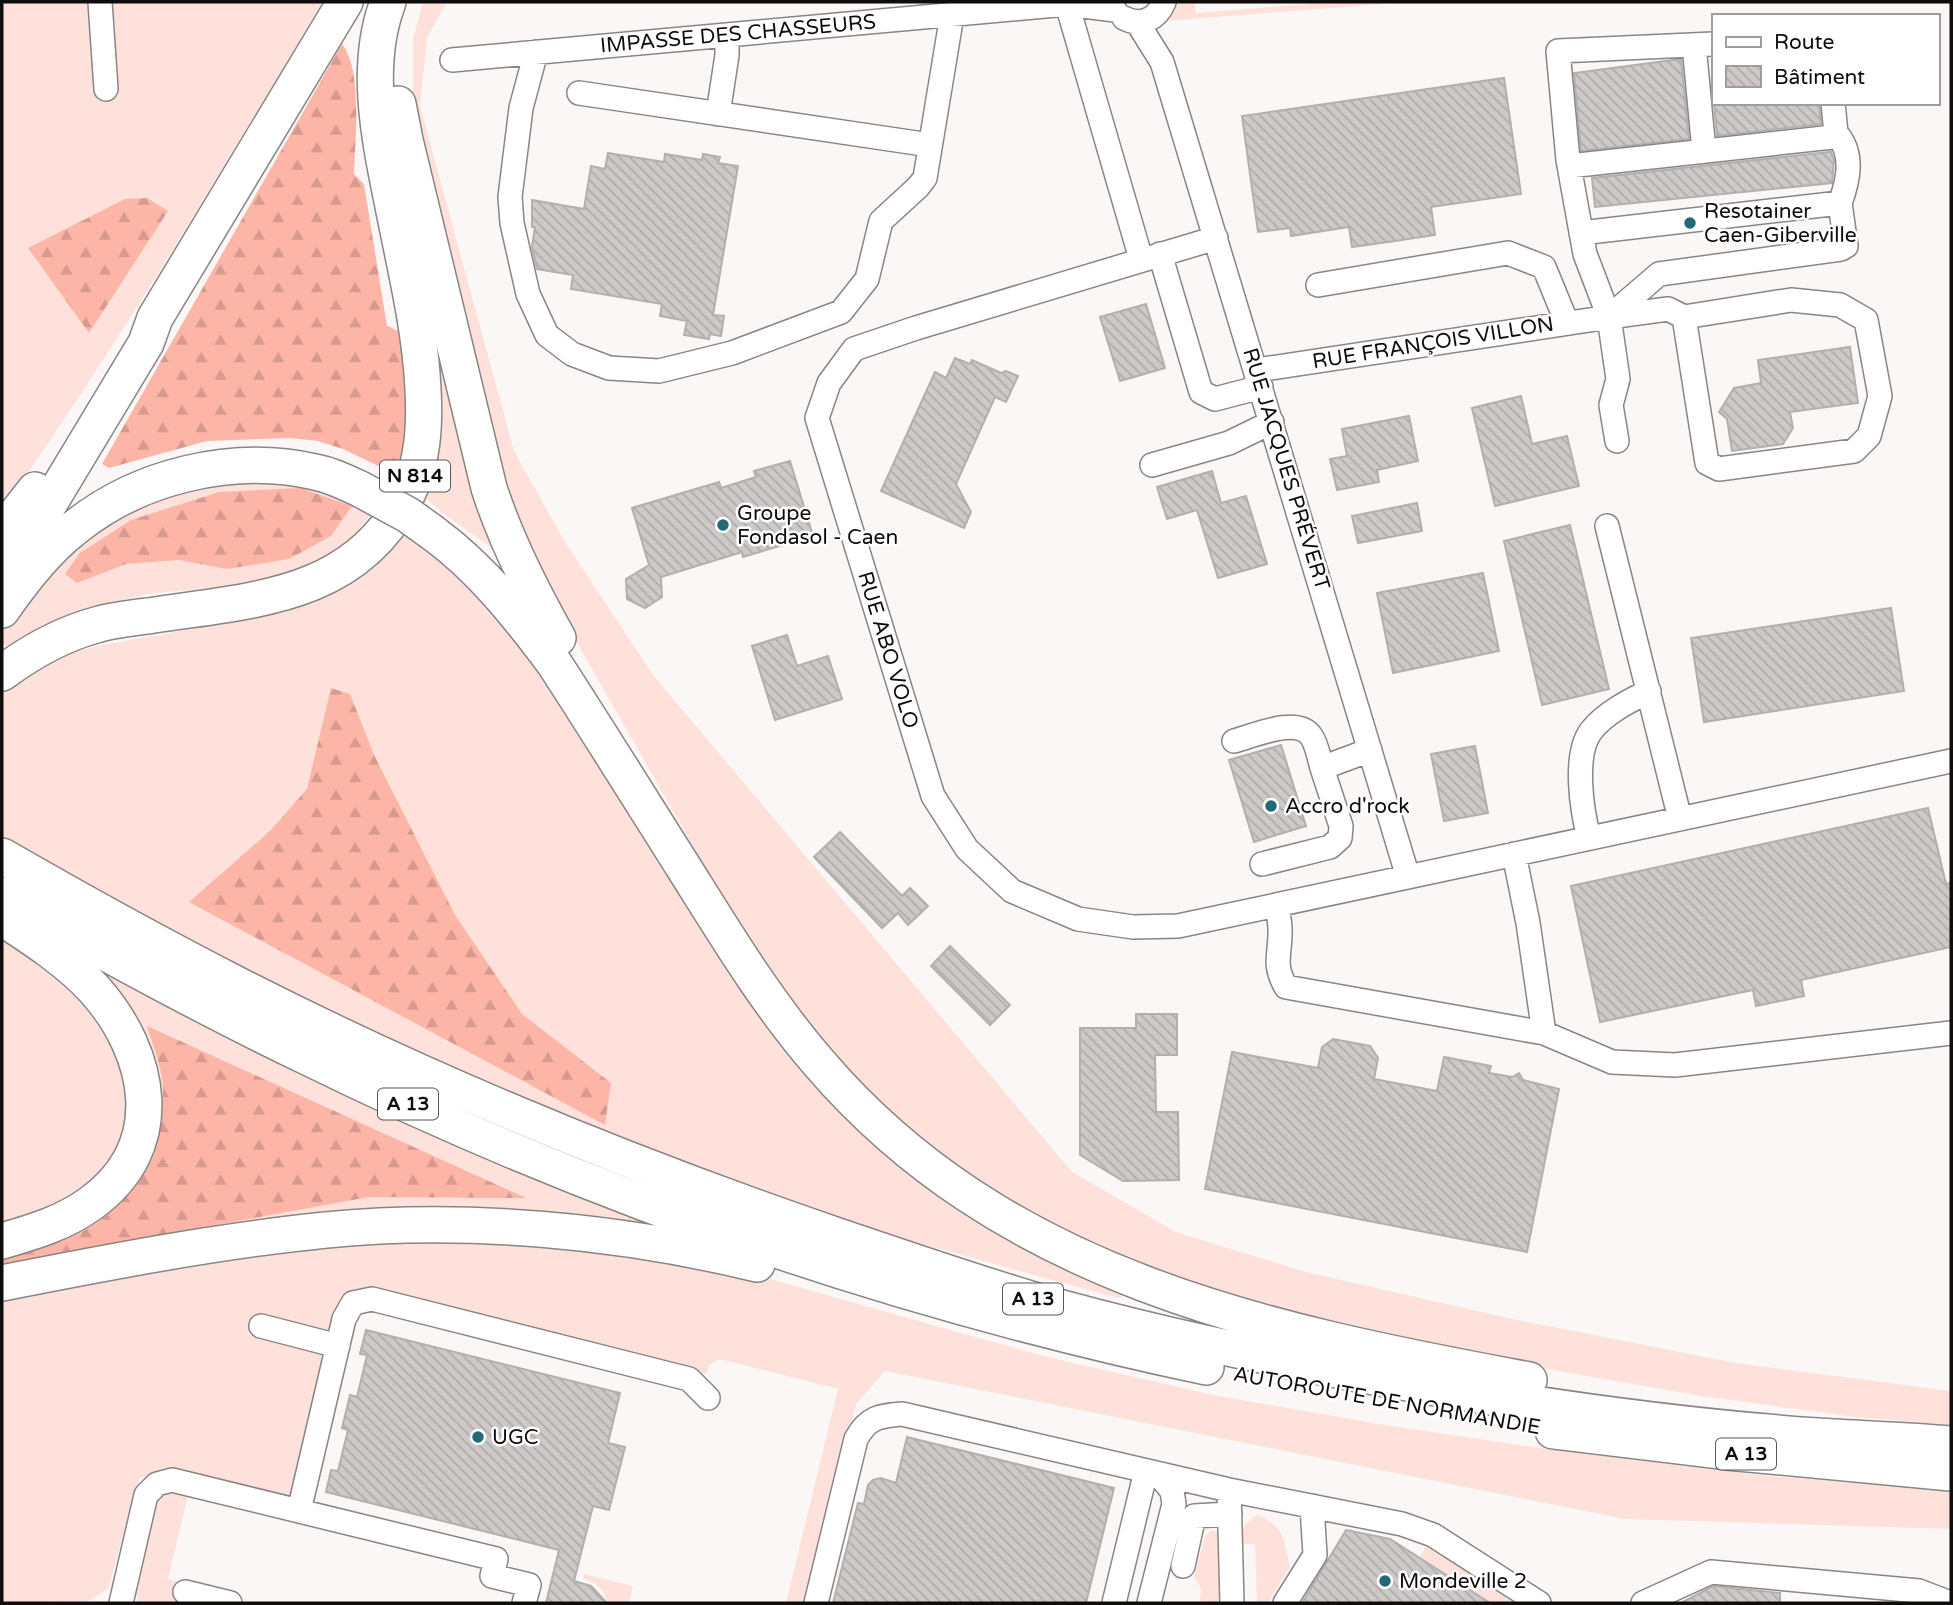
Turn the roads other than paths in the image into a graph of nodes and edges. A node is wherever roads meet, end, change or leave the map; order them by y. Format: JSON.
{"nodes":[{"id":1,"x":100,"y":2,"type":"edge"},
{"id":2,"x":345,"y":2,"type":"edge"},
{"id":3,"x":388,"y":2,"type":"edge"},
{"id":4,"x":408,"y":2,"type":"edge"},
{"id":5,"x":1070,"y":3,"type":"edge"},
{"id":6,"x":1113,"y":6,"type":"edge"},
{"id":7,"x":1162,"y":6,"type":"edge"},
{"id":8,"x":952,"y":15,"type":"junction"},
{"id":9,"x":1138,"y":22,"type":"junction"},
{"id":10,"x":727,"y":35,"type":"junction"},
{"id":11,"x":1704,"y":44,"type":"edge"},
{"id":12,"x":536,"y":52,"type":"junction"},
{"id":13,"x":452,"y":60,"type":"dead end"},
{"id":14,"x":1162,"y":62,"type":"junction"},
{"id":15,"x":106,"y":89,"type":"dead end"},
{"id":16,"x":579,"y":93,"type":"dead end"},
{"id":17,"x":1833,"y":105,"type":"edge"},
{"id":18,"x":718,"y":114,"type":"junction"},
{"id":19,"x":1836,"y":133,"type":"junction"},
{"id":20,"x":930,"y":145,"type":"junction"},
{"id":21,"x":1704,"y":151,"type":"junction"},
{"id":22,"x":1569,"y":166,"type":"junction"},
{"id":23,"x":1840,"y":203,"type":"junction"},
{"id":24,"x":1581,"y":233,"type":"junction"},
{"id":25,"x":1216,"y":238,"type":"junction"},
{"id":26,"x":1150,"y":257,"type":"junction"},
{"id":27,"x":1318,"y":285,"type":"dead end"},
{"id":28,"x":1609,"y":317,"type":"junction"},
{"id":29,"x":1684,"y":317,"type":"junction"},
{"id":30,"x":155,"y":318,"type":"junction"},
{"id":31,"x":1567,"y":323,"type":"junction"},
{"id":32,"x":1259,"y":379,"type":"junction"},
{"id":33,"x":1272,"y":422,"type":"junction"},
{"id":34,"x":1617,"y":441,"type":"dead end"},
{"id":35,"x":1152,"y":466,"type":"dead end"},
{"id":36,"x":1607,"y":526,"type":"dead end"},
{"id":37,"x":2,"y":532,"type":"edge"},
{"id":38,"x":2,"y":582,"type":"edge"},
{"id":39,"x":2,"y":610,"type":"edge"},
{"id":40,"x":2,"y":673,"type":"edge"},
{"id":41,"x":1649,"y":691,"type":"junction"},
{"id":42,"x":1234,"y":741,"type":"dead end"},
{"id":43,"x":606,"y":743,"type":"junction"},
{"id":44,"x":1370,"y":750,"type":"junction"},
{"id":45,"x":1951,"y":761,"type":"edge"},
{"id":46,"x":1322,"y":768,"type":"junction"},
{"id":47,"x":1680,"y":819,"type":"junction"},
{"id":48,"x":1589,"y":838,"type":"junction"},
{"id":49,"x":1514,"y":854,"type":"junction"},
{"id":50,"x":2,"y":856,"type":"edge"},
{"id":51,"x":1262,"y":864,"type":"dead end"},
{"id":52,"x":1408,"y":877,"type":"junction"},
{"id":53,"x":2,"y":895,"type":"edge"},
{"id":54,"x":1277,"y":906,"type":"junction"},
{"id":55,"x":2,"y":918,"type":"edge"},
{"id":56,"x":1544,"y":1033,"type":"junction"},
{"id":57,"x":1951,"y":1033,"type":"edge"},
{"id":58,"x":2,"y":1241,"type":"edge"},
{"id":59,"x":833,"y":1268,"type":"junction"},
{"id":60,"x":2,"y":1283,"type":"edge"},
{"id":61,"x":261,"y":1326,"type":"dead end"},
{"id":62,"x":338,"y":1346,"type":"junction"},
{"id":63,"x":708,"y":1398,"type":"dead end"},
{"id":64,"x":1875,"y":1437,"type":"junction"},
{"id":65,"x":1951,"y":1444,"type":"edge"},
{"id":66,"x":1153,"y":1473,"type":"junction"},
{"id":67,"x":1951,"y":1473,"type":"edge"},
{"id":68,"x":1220,"y":1488,"type":"junction"},
{"id":69,"x":1174,"y":1504,"type":"junction"},
{"id":70,"x":1312,"y":1507,"type":"junction"},
{"id":71,"x":299,"y":1511,"type":"junction"},
{"id":72,"x":1230,"y":1514,"type":"junction"},
{"id":73,"x":1183,"y":1566,"type":"dead end"},
{"id":74,"x":185,"y":1592,"type":"dead end"},
{"id":75,"x":121,"y":1603,"type":"edge"},
{"id":76,"x":230,"y":1603,"type":"edge"},
{"id":77,"x":524,"y":1603,"type":"edge"},
{"id":78,"x":816,"y":1603,"type":"edge"},
{"id":79,"x":1114,"y":1603,"type":"edge"},
{"id":80,"x":1149,"y":1603,"type":"edge"},
{"id":81,"x":1232,"y":1603,"type":"edge"},
{"id":82,"x":1285,"y":1603,"type":"edge"},
{"id":83,"x":1539,"y":1603,"type":"edge"},
{"id":84,"x":1643,"y":1603,"type":"edge"},
{"id":85,"x":1950,"y":1603,"type":"edge"}],
"edges":[{"from":1,"to":15,"type":"street"},
{"from":2,"to":30,"type":"highway"},
{"from":3,"to":40,"type":"highway","number":"N 814"},
{"from":4,"to":43,"type":"highway"},
{"from":5,"to":6,"type":"street","name":"IMPASSE DES CHASSEURS"},
{"from":5,"to":8,"type":"street","name":"IMPASSE DES CHASSEURS"},
{"from":5,"to":26,"type":"street","name":"RUE FRANÇOIS VILLON"},
{"from":6,"to":9,"type":"street"},
{"from":7,"to":9,"type":"street","name":"RUE JACQUES PRÉVERT"},
{"from":7,"to":14,"type":"street","name":"RUE JACQUES PRÉVERT"},
{"from":8,"to":10,"type":"street","name":"IMPASSE DES CHASSEURS"},
{"from":8,"to":20,"type":"street"},
{"from":9,"to":14,"type":"street","name":"RUE JACQUES PRÉVERT"},
{"from":10,"to":12,"type":"street","name":"IMPASSE DES CHASSEURS"},
{"from":10,"to":18,"type":"street"},
{"from":11,"to":21,"type":"street"},
{"from":11,"to":22,"type":"street"},
{"from":12,"to":13,"type":"street","name":"IMPASSE DES CHASSEURS"},
{"from":12,"to":20,"type":"street"},
{"from":14,"to":25,"type":"street","name":"RUE JACQUES PRÉVERT"},
{"from":16,"to":18,"type":"street"},
{"from":17,"to":19,"type":"street"},
{"from":18,"to":20,"type":"street"},
{"from":19,"to":21,"type":"street"},
{"from":19,"to":23,"type":"street"},
{"from":21,"to":22,"type":"street"},
{"from":22,"to":24,"type":"street"},
{"from":23,"to":24,"type":"street"},
{"from":23,"to":28,"type":"street"},
{"from":24,"to":28,"type":"street"},
{"from":25,"to":26,"type":"street","name":"RUE ABO VOLO"},
{"from":25,"to":32,"type":"street","name":"RUE JACQUES PRÉVERT"},
{"from":26,"to":32,"type":"street","name":"RUE FRANÇOIS VILLON"},
{"from":26,"to":54,"type":"street","name":"RUE ABO VOLO"},
{"from":27,"to":31,"type":"street"},
{"from":28,"to":29,"type":"street","name":"RUE FRANÇOIS VILLON"},
{"from":28,"to":31,"type":"street","name":"RUE FRANÇOIS VILLON"},
{"from":28,"to":34,"type":"street"},
{"from":29,"to":29,"type":"street"},
{"from":30,"to":37,"type":"highway"},
{"from":30,"to":38,"type":"highway"},
{"from":31,"to":32,"type":"street","name":"RUE FRANÇOIS VILLON"},
{"from":32,"to":33,"type":"street","name":"RUE JACQUES PRÉVERT"},
{"from":33,"to":35,"type":"street"},
{"from":33,"to":44,"type":"street","name":"RUE JACQUES PRÉVERT"},
{"from":36,"to":41,"type":"street"},
{"from":39,"to":43,"type":"highway","bridge":true},
{"from":41,"to":47,"type":"street"},
{"from":41,"to":48,"type":"street"},
{"from":42,"to":46,"type":"street"},
{"from":43,"to":64,"type":"highway"},
{"from":44,"to":46,"type":"street"},
{"from":44,"to":52,"type":"street","name":"RUE JACQUES PRÉVERT"},
{"from":45,"to":47,"type":"street","name":"RUE ABO VOLO"},
{"from":46,"to":51,"type":"street"},
{"from":47,"to":48,"type":"street","name":"RUE ABO VOLO"},
{"from":48,"to":49,"type":"street","name":"RUE ABO VOLO"},
{"from":49,"to":52,"type":"street","name":"RUE ABO VOLO"},
{"from":49,"to":56,"type":"street"},
{"from":50,"to":64,"type":"highway","number":"A 13"},
{"from":52,"to":54,"type":"street","name":"RUE ABO VOLO"},
{"from":53,"to":59,"type":"highway","number":"A 13"},
{"from":54,"to":56,"type":"street"},
{"from":55,"to":58,"type":"highway"},
{"from":56,"to":57,"type":"street"},
{"from":59,"to":60,"type":"highway"},
{"from":59,"to":67,"type":"highway","name":"AUTOROUTE DE NORMANDIE","number":"A 13"},
{"from":61,"to":62,"type":"street"},
{"from":62,"to":63,"type":"street"},
{"from":62,"to":71,"type":"street"},
{"from":64,"to":65,"type":"highway","number":"A 13"},
{"from":66,"to":68,"type":"street"},
{"from":66,"to":69,"type":"street"},
{"from":66,"to":78,"type":"street"},
{"from":66,"to":79,"type":"street"},
{"from":68,"to":69,"type":"street"},
{"from":68,"to":70,"type":"street"},
{"from":68,"to":72,"type":"street"},
{"from":69,"to":80,"type":"street"},
{"from":70,"to":82,"type":"street"},
{"from":70,"to":83,"type":"street"},
{"from":71,"to":75,"type":"street"},
{"from":71,"to":77,"type":"street"},
{"from":72,"to":73,"type":"street"},
{"from":72,"to":81,"type":"street"},
{"from":74,"to":76,"type":"street"},
{"from":84,"to":85,"type":"street"}]}
